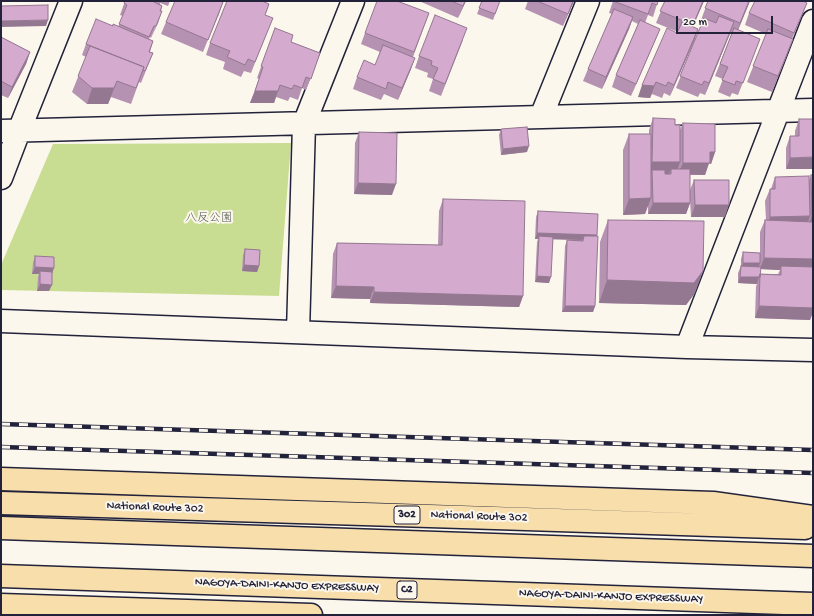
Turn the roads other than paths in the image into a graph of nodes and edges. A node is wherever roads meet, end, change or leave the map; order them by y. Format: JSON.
{"nodes":[{"id":1,"x":71,"y":1,"type":"edge"},
{"id":2,"x":353,"y":1,"type":"edge"},
{"id":3,"x":588,"y":1,"type":"edge"},
{"id":4,"x":813,"y":21,"type":"edge"},
{"id":5,"x":813,"y":110,"type":"edge"},
{"id":6,"x":778,"y":111,"type":"junction"},
{"id":7,"x":541,"y":117,"type":"junction"},
{"id":8,"x":304,"y":124,"type":"junction"},
{"id":9,"x":10,"y":131,"type":"edge"},
{"id":10,"x":1,"y":178,"type":"edge"},
{"id":11,"x":1,"y":321,"type":"edge"},
{"id":12,"x":298,"y":332,"type":"junction"},
{"id":13,"x":687,"y":347,"type":"junction"},
{"id":14,"x":813,"y":350,"type":"edge"},
{"id":15,"x":1,"y":480,"type":"edge"},
{"id":16,"x":1,"y":503,"type":"edge"},
{"id":17,"x":813,"y":517,"type":"edge"},
{"id":18,"x":1,"y":528,"type":"edge"},
{"id":19,"x":813,"y":529,"type":"edge"},
{"id":20,"x":813,"y":556,"type":"edge"},
{"id":21,"x":1,"y":576,"type":"edge"},
{"id":22,"x":1,"y":604,"type":"edge"},
{"id":23,"x":813,"y":604,"type":"edge"},
{"id":24,"x":311,"y":615,"type":"edge"}],
"edges":[{"from":1,"to":9,"type":"street"},
{"from":2,"to":8,"type":"street"},
{"from":3,"to":7,"type":"street"},
{"from":4,"to":6,"type":"street"},
{"from":5,"to":6,"type":"street"},
{"from":6,"to":7,"type":"street"},
{"from":6,"to":13,"type":"street"},
{"from":7,"to":8,"type":"street"},
{"from":8,"to":9,"type":"street"},
{"from":8,"to":12,"type":"street"},
{"from":9,"to":10,"type":"street"},
{"from":11,"to":12,"type":"street"},
{"from":12,"to":13,"type":"street"},
{"from":13,"to":14,"type":"street"},
{"from":15,"to":17,"type":"highway"},
{"from":16,"to":19,"type":"highway","name":"National Route 302","number":"302"},
{"from":18,"to":20,"type":"highway"},
{"from":21,"to":23,"type":"highway","name":"NAGOYA-DAINI-KANJO EXPRESSWAY","number":"C2"},
{"from":22,"to":24,"type":"highway"}]}
